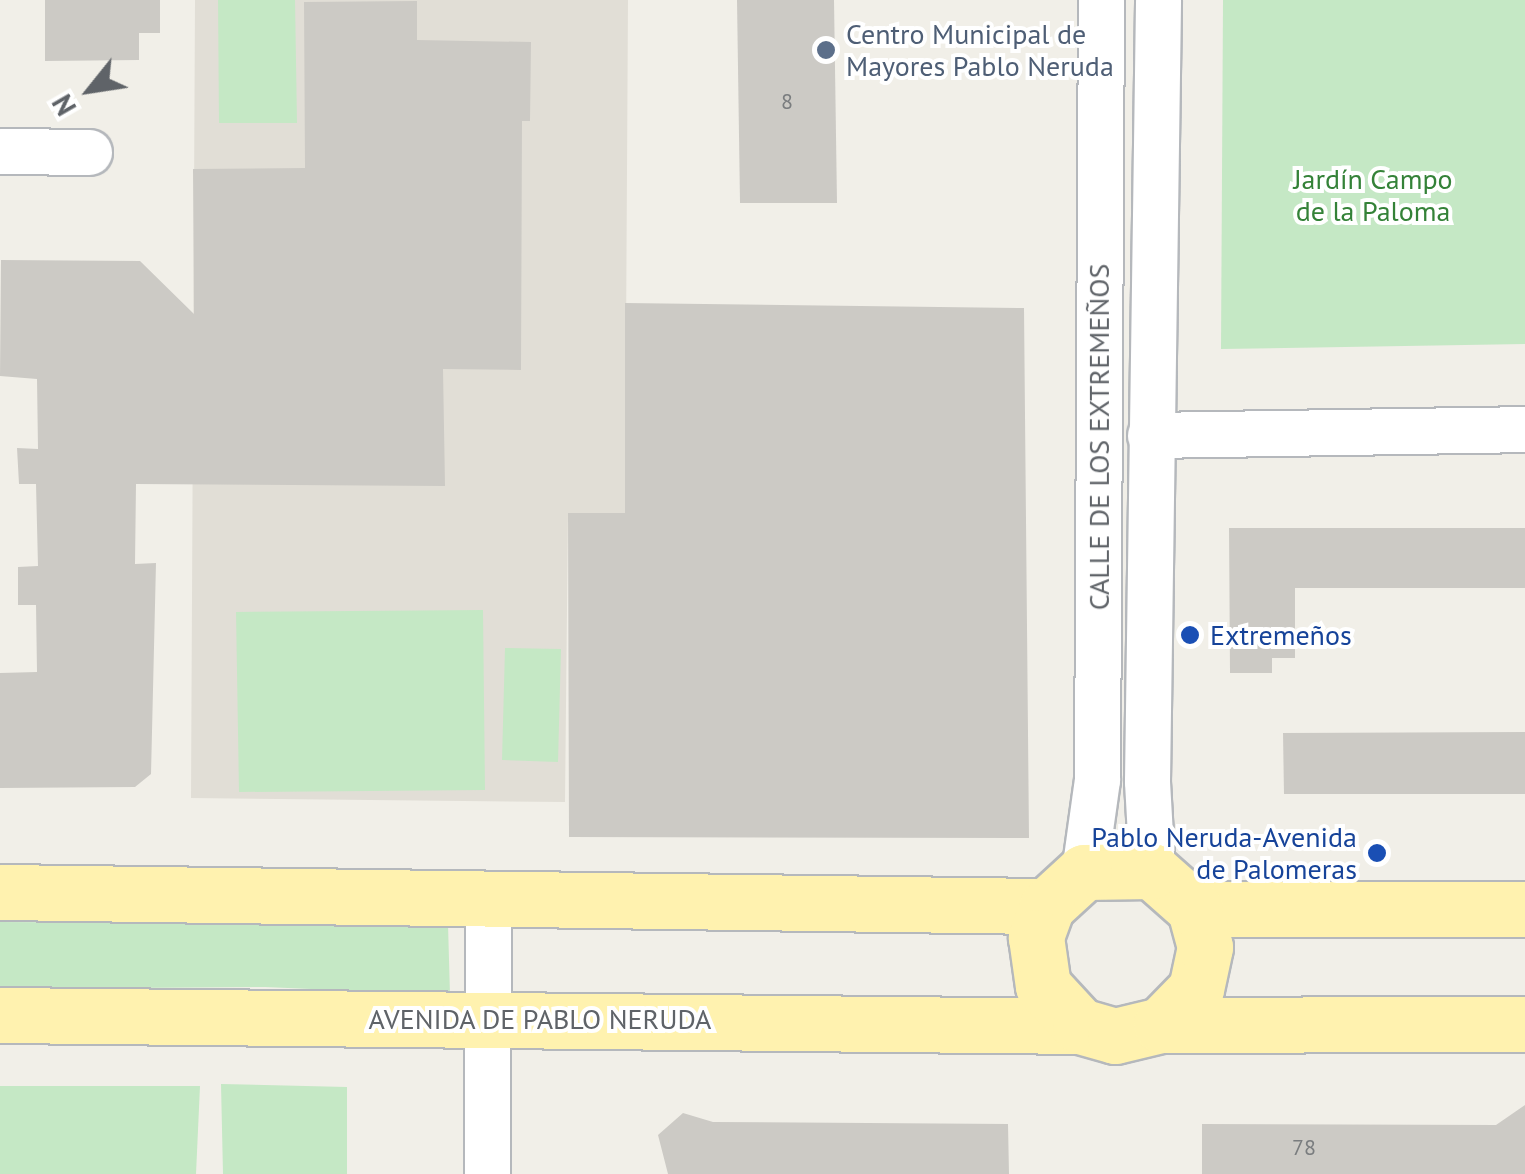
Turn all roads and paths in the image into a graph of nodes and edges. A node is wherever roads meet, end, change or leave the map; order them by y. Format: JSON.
{"nodes":[{"id":1,"x":1101,"y":0,"type":"edge"},
{"id":2,"x":1158,"y":0,"type":"edge"},
{"id":3,"x":0,"y":151,"type":"edge"},
{"id":4,"x":89,"y":152,"type":"dead end"},
{"id":5,"x":1525,"y":429,"type":"edge"},
{"id":6,"x":1150,"y":435,"type":"junction"},
{"id":7,"x":1152,"y":871,"type":"junction"},
{"id":8,"x":1066,"y":889,"type":"junction"},
{"id":9,"x":0,"y":892,"type":"edge"},
{"id":10,"x":488,"y":899,"type":"junction"},
{"id":11,"x":1195,"y":909,"type":"junction"},
{"id":12,"x":1525,"y":909,"type":"edge"},
{"id":13,"x":0,"y":1015,"type":"edge"},
{"id":14,"x":489,"y":1020,"type":"junction"},
{"id":15,"x":1525,"y":1024,"type":"edge"},
{"id":16,"x":1080,"y":1026,"type":"junction"},
{"id":17,"x":1160,"y":1026,"type":"junction"},
{"id":18,"x":487,"y":1174,"type":"edge"}],
"edges":[{"from":1,"to":8,"type":"street","name":"CALLE DE LOS EXTREMEÑOS"},
{"from":2,"to":6,"type":"street","name":"CALLE DE LOS EXTREMEÑOS"},
{"from":3,"to":4,"type":"street"},
{"from":5,"to":6,"type":"street"},
{"from":6,"to":7,"type":"street","name":"CALLE DE LOS EXTREMEÑOS"},
{"from":7,"to":8,"type":"main road"},
{"from":7,"to":11,"type":"main road"},
{"from":8,"to":10,"type":"main road"},
{"from":8,"to":16,"type":"main road"},
{"from":9,"to":10,"type":"main road"},
{"from":10,"to":14,"type":"street"},
{"from":11,"to":12,"type":"main road"},
{"from":11,"to":17,"type":"main road"},
{"from":13,"to":14,"type":"main road","name":"AVENIDA DE PABLO NERUDA"},
{"from":14,"to":16,"type":"main road","name":"AVENIDA DE PABLO NERUDA"},
{"from":14,"to":18,"type":"street"},
{"from":15,"to":17,"type":"main road"},
{"from":16,"to":17,"type":"main road"}]}
